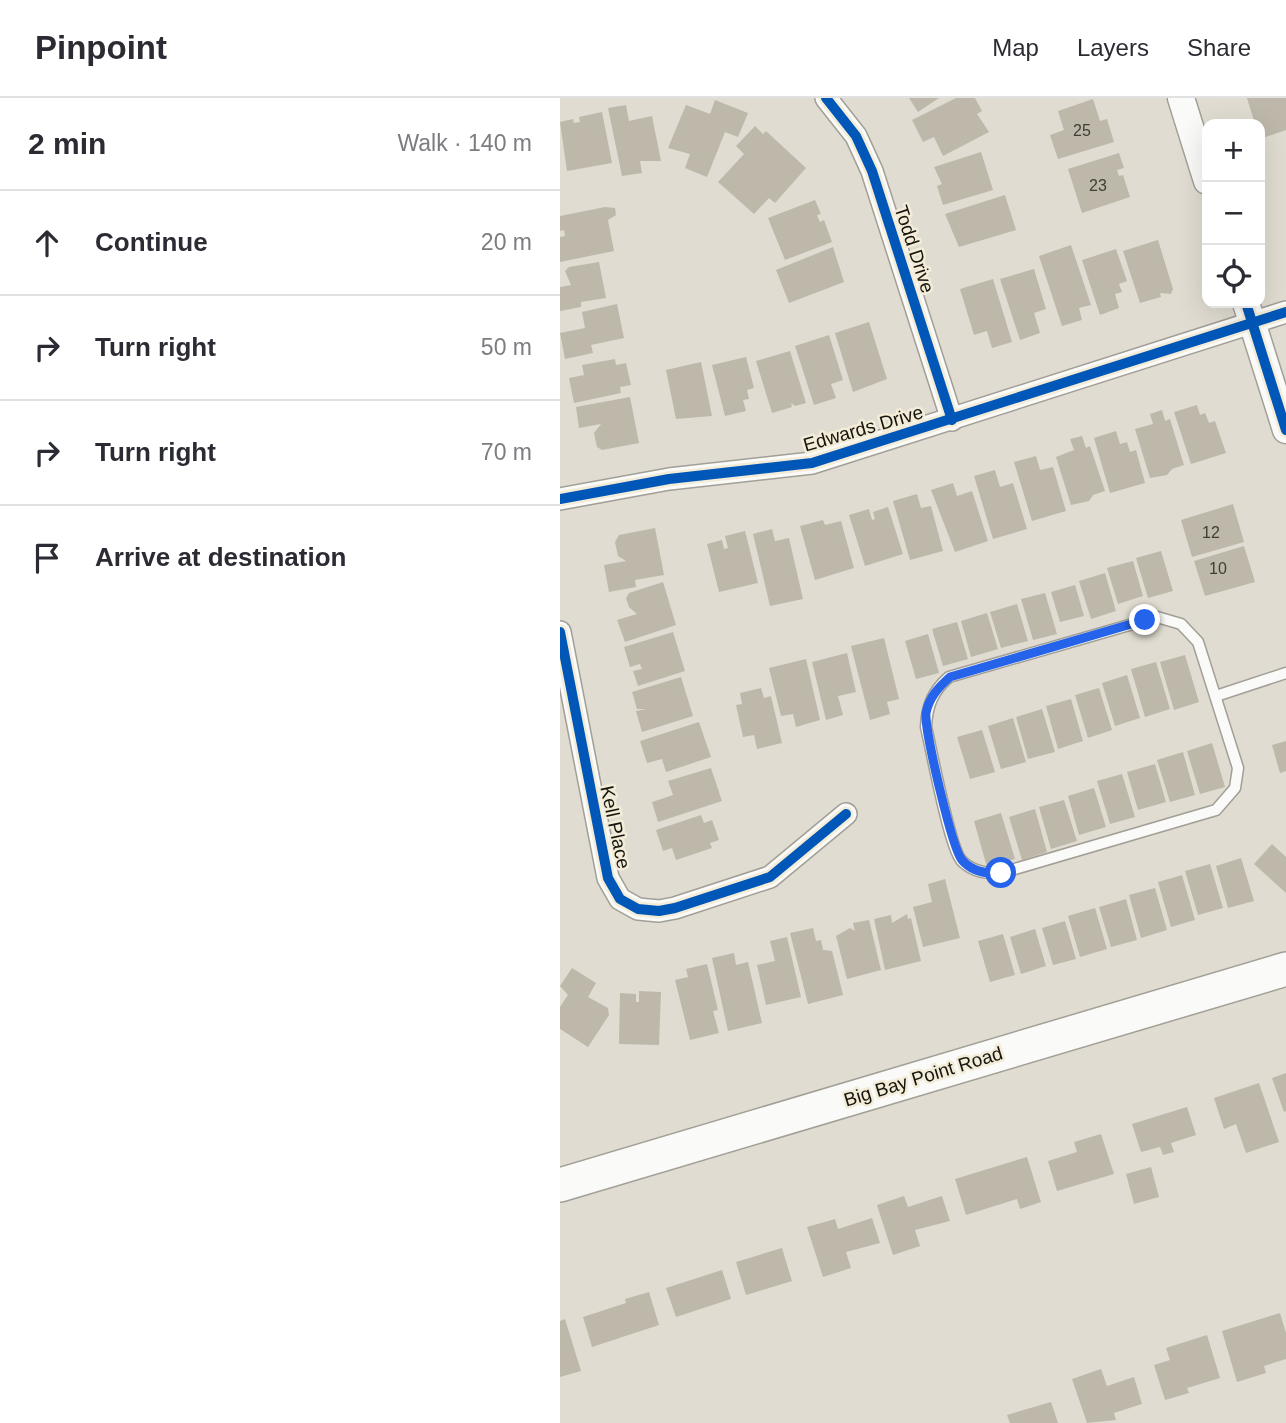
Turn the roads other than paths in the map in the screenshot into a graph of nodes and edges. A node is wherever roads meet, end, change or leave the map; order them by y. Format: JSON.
{"nodes":[{"id":1,"x":826,"y":98,"type":"edge"},
{"id":2,"x":1181,"y":98,"type":"edge"},
{"id":3,"x":1202,"y":165,"type":"edge"},
{"id":4,"x":1286,"y":312,"type":"edge"},
{"id":5,"x":1250,"y":313,"type":"edge"},
{"id":6,"x":952,"y":420,"type":"junction"},
{"id":7,"x":1286,"y":430,"type":"edge"},
{"id":8,"x":560,"y":499,"type":"edge"},
{"id":9,"x":560,"y":632,"type":"edge"},
{"id":10,"x":1286,"y":673,"type":"edge"},
{"id":11,"x":1216,"y":695,"type":"junction"},
{"id":12,"x":846,"y":814,"type":"dead end"},
{"id":13,"x":1286,"y":969,"type":"edge"},
{"id":14,"x":560,"y":1185,"type":"edge"}],
"edges":[{"from":1,"to":6,"type":"street","name":"Todd Drive"},
{"from":2,"to":3,"type":"street"},
{"from":4,"to":5,"type":"street","name":"Edwards Drive"},
{"from":5,"to":6,"type":"street","name":"Edwards Drive"},
{"from":5,"to":7,"type":"street"},
{"from":6,"to":8,"type":"street","name":"Edwards Drive"},
{"from":9,"to":12,"type":"street","name":"Kell Place"},
{"from":10,"to":11,"type":"lane"},
{"from":11,"to":11,"type":"lane"},
{"from":13,"to":14,"type":"main road","name":"Big Bay Point Road"}]}
